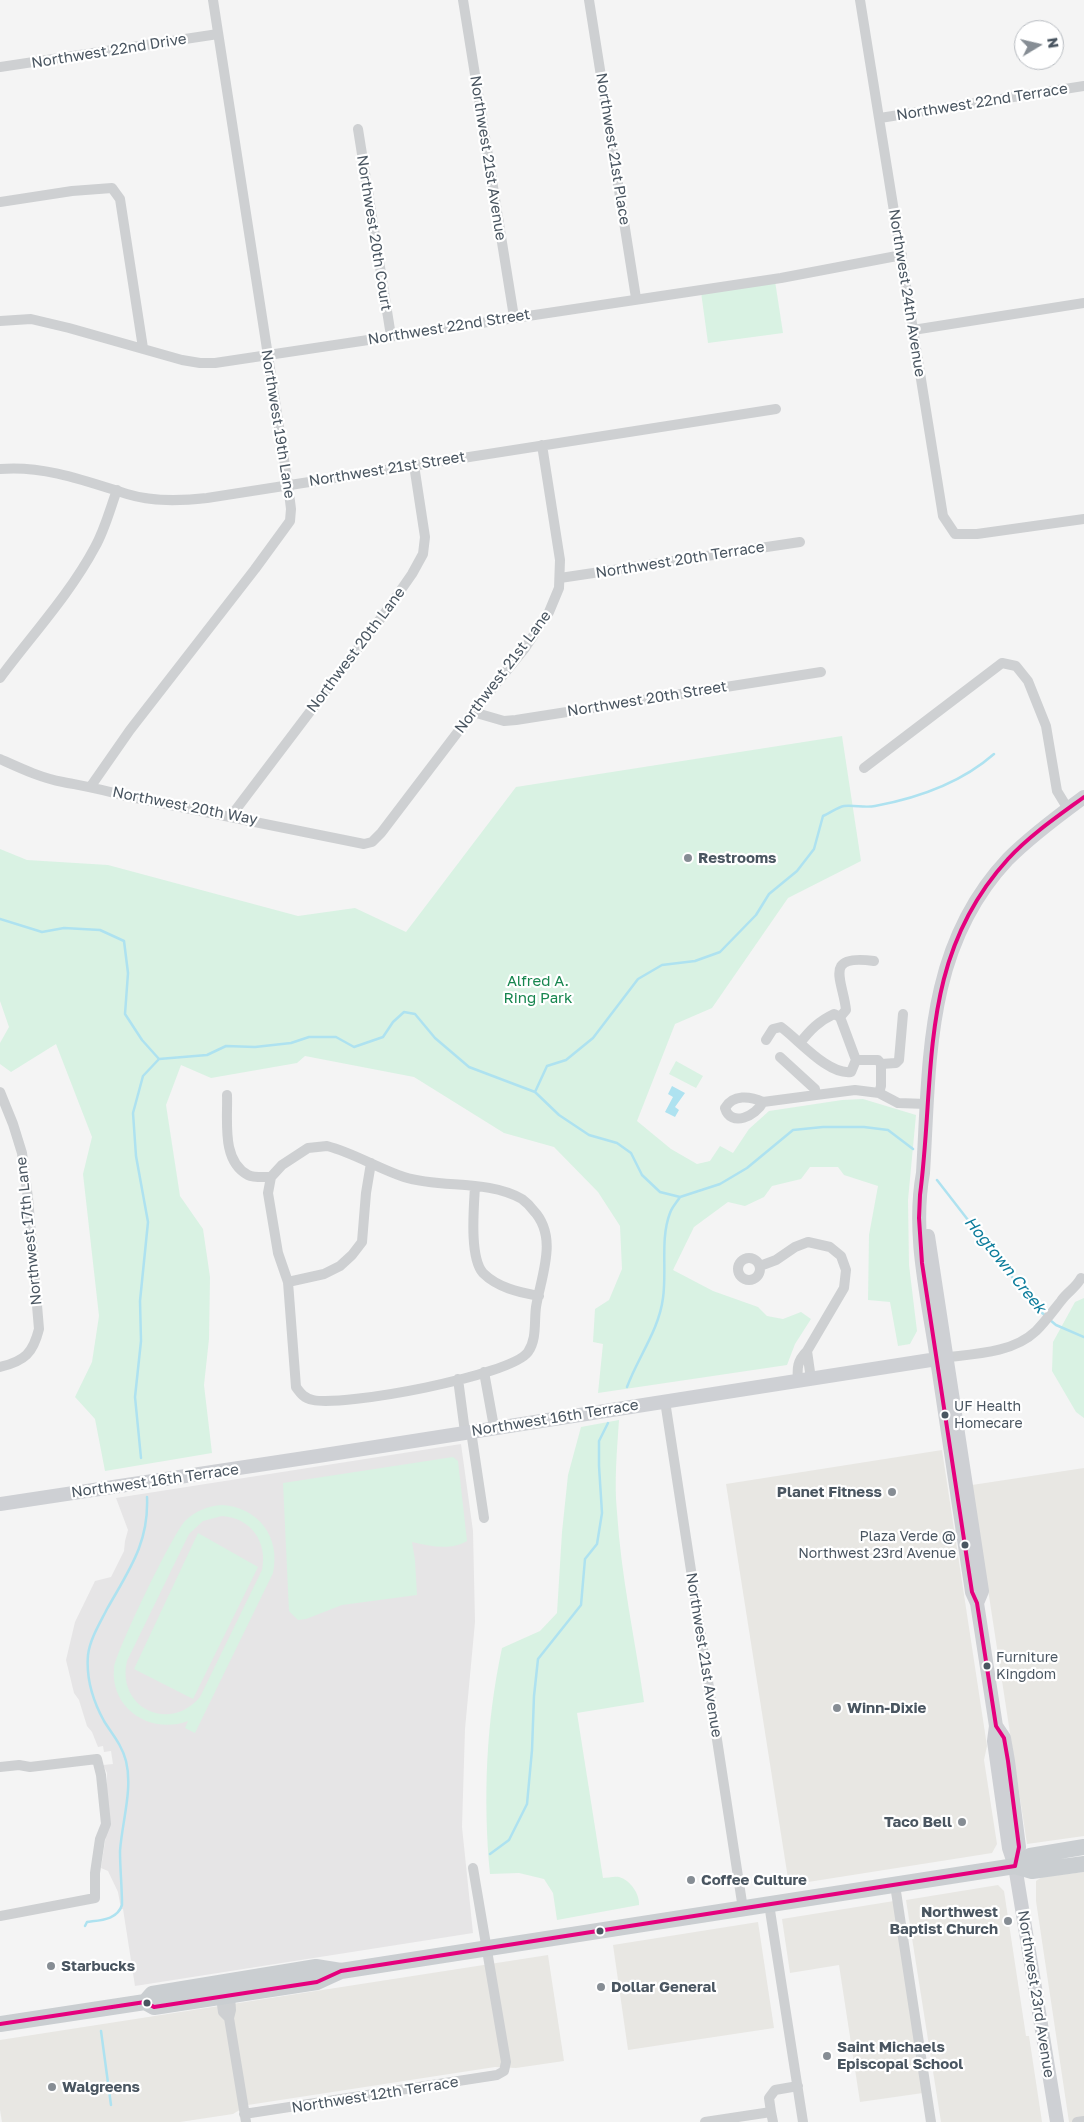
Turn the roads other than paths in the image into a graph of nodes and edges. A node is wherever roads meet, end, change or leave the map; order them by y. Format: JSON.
{"nodes":[{"id":1,"x":213,"y":0,"type":"edge"},
{"id":2,"x":463,"y":0,"type":"edge"},
{"id":3,"x":589,"y":0,"type":"edge"},
{"id":4,"x":860,"y":0,"type":"edge"},
{"id":5,"x":218,"y":34,"type":"junction"},
{"id":6,"x":0,"y":67,"type":"edge"},
{"id":7,"x":1084,"y":86,"type":"edge"},
{"id":8,"x":880,"y":118,"type":"junction"},
{"id":9,"x":358,"y":129,"type":"dead end"},
{"id":10,"x":0,"y":202,"type":"edge"},
{"id":11,"x":902,"y":256,"type":"junction"},
{"id":12,"x":636,"y":298,"type":"junction"},
{"id":13,"x":1084,"y":303,"type":"edge"},
{"id":14,"x":514,"y":317,"type":"junction"},
{"id":15,"x":0,"y":321,"type":"edge"},
{"id":16,"x":913,"y":330,"type":"junction"},
{"id":17,"x":391,"y":336,"type":"junction"},
{"id":18,"x":143,"y":348,"type":"junction"},
{"id":19,"x":268,"y":356,"type":"junction"},
{"id":20,"x":776,"y":409,"type":"dead end"},
{"id":21,"x":542,"y":445,"type":"junction"},
{"id":22,"x":414,"y":465,"type":"junction"},
{"id":23,"x":0,"y":469,"type":"edge"},
{"id":24,"x":288,"y":485,"type":"junction"},
{"id":25,"x":116,"y":490,"type":"junction"},
{"id":26,"x":1084,"y":519,"type":"edge"},
{"id":27,"x":800,"y":542,"type":"dead end"},
{"id":28,"x":560,"y":578,"type":"junction"},
{"id":29,"x":821,"y":672,"type":"dead end"},
{"id":30,"x":0,"y":678,"type":"edge"},
{"id":31,"x":473,"y":712,"type":"junction"},
{"id":32,"x":0,"y":759,"type":"edge"},
{"id":33,"x":864,"y":768,"type":"dead end"},
{"id":34,"x":91,"y":786,"type":"junction"},
{"id":35,"x":1084,"y":796,"type":"edge"},
{"id":36,"x":1068,"y":809,"type":"junction"},
{"id":37,"x":232,"y":816,"type":"junction"},
{"id":38,"x":372,"y":842,"type":"joint"},
{"id":39,"x":874,"y":961,"type":"dead end"},
{"id":40,"x":902,"y":1014,"type":"dead end"},
{"id":41,"x":840,"y":1016,"type":"junction"},
{"id":42,"x":766,"y":1040,"type":"dead end"},
{"id":43,"x":800,"y":1043,"type":"junction"},
{"id":44,"x":780,"y":1057,"type":"dead end"},
{"id":45,"x":856,"y":1060,"type":"junction"},
{"id":46,"x":881,"y":1064,"type":"junction"},
{"id":47,"x":841,"y":1072,"type":"junction"},
{"id":48,"x":841,"y":1091,"type":"junction"},
{"id":49,"x":0,"y":1092,"type":"edge"},
{"id":50,"x":879,"y":1093,"type":"junction"},
{"id":51,"x":227,"y":1095,"type":"dead end"},
{"id":52,"x":816,"y":1095,"type":"junction"},
{"id":53,"x":763,"y":1102,"type":"dead end"},
{"id":54,"x":927,"y":1104,"type":"junction"},
{"id":55,"x":371,"y":1163,"type":"junction"},
{"id":56,"x":271,"y":1177,"type":"junction"},
{"id":57,"x":475,"y":1186,"type":"junction"},
{"id":58,"x":760,"y":1266,"type":"dead end"},
{"id":59,"x":1081,"y":1278,"type":"dead end"},
{"id":60,"x":288,"y":1282,"type":"junction"},
{"id":61,"x":539,"y":1296,"type":"junction"},
{"id":62,"x":942,"y":1358,"type":"junction"},
{"id":63,"x":0,"y":1367,"type":"edge"},
{"id":64,"x":484,"y":1372,"type":"junction"},
{"id":65,"x":458,"y":1379,"type":"junction"},
{"id":66,"x":804,"y":1380,"type":"junction"},
{"id":67,"x":665,"y":1402,"type":"junction"},
{"id":68,"x":494,"y":1427,"type":"junction"},
{"id":69,"x":468,"y":1431,"type":"junction"},
{"id":70,"x":0,"y":1504,"type":"edge"},
{"id":71,"x":484,"y":1518,"type":"dead end"},
{"id":72,"x":996,"y":1726,"type":"junction"},
{"id":73,"x":0,"y":1768,"type":"edge"},
{"id":74,"x":1084,"y":1847,"type":"edge"},
{"id":75,"x":1084,"y":1864,"type":"edge"},
{"id":76,"x":1015,"y":1866,"type":"junction"},
{"id":77,"x":473,"y":1868,"type":"dead end"},
{"id":78,"x":895,"y":1885,"type":"junction"},
{"id":79,"x":769,"y":1904,"type":"junction"},
{"id":80,"x":742,"y":1909,"type":"junction"},
{"id":81,"x":0,"y":1916,"type":"edge"},
{"id":82,"x":487,"y":1948,"type":"junction"},
{"id":83,"x":316,"y":1967,"type":"junction"},
{"id":84,"x":341,"y":1971,"type":"junction"},
{"id":85,"x":225,"y":1996,"type":"junction"},
{"id":86,"x":145,"y":2002,"type":"junction"},
{"id":87,"x":0,"y":2024,"type":"edge"},
{"id":88,"x":798,"y":2086,"type":"junction"},
{"id":89,"x":772,"y":2117,"type":"edge"},
{"id":90,"x":245,"y":2118,"type":"edge"},
{"id":91,"x":1084,"y":2121,"type":"edge"},
{"id":92,"x":704,"y":2122,"type":"edge"},
{"id":93,"x":803,"y":2122,"type":"edge"},
{"id":94,"x":931,"y":2122,"type":"edge"},
{"id":95,"x":1056,"y":2122,"type":"edge"},
{"id":96,"x":1077,"y":2122,"type":"edge"}],
"edges":[{"from":1,"to":5,"type":"street","name":"Northwest 19th Lane"},
{"from":2,"to":14,"type":"street","name":"Northwest 21st Avenue"},
{"from":3,"to":12,"type":"street","name":"Northwest 21st Place"},
{"from":4,"to":8,"type":"street","name":"Northwest 24th Avenue"},
{"from":5,"to":6,"type":"street","name":"Northwest 22nd Drive"},
{"from":5,"to":19,"type":"street","name":"Northwest 19th Lane"},
{"from":7,"to":8,"type":"street","name":"Northwest 22nd Terrace"},
{"from":8,"to":11,"type":"street","name":"Northwest 24th Avenue"},
{"from":9,"to":17,"type":"street","name":"Northwest 20th Court"},
{"from":10,"to":18,"type":"street"},
{"from":11,"to":12,"type":"street","name":"Northwest 22nd Street"},
{"from":11,"to":16,"type":"street","name":"Northwest 24th Avenue"},
{"from":12,"to":14,"type":"street","name":"Northwest 22nd Street"},
{"from":13,"to":16,"type":"street"},
{"from":14,"to":17,"type":"street","name":"Northwest 22nd Street"},
{"from":15,"to":18,"type":"street","name":"Northwest 22nd Street"},
{"from":16,"to":26,"type":"street","name":"Northwest 24th Avenue"},
{"from":17,"to":19,"type":"street","name":"Northwest 22nd Street"},
{"from":18,"to":19,"type":"street","name":"Northwest 22nd Street"},
{"from":19,"to":24,"type":"street","name":"Northwest 19th Lane"},
{"from":20,"to":21,"type":"street","name":"Northwest 21st Street"},
{"from":21,"to":22,"type":"street","name":"Northwest 21st Street"},
{"from":21,"to":28,"type":"street","name":"Northwest 21st Lane"},
{"from":22,"to":24,"type":"street","name":"Northwest 21st Street"},
{"from":22,"to":37,"type":"street","name":"Northwest 20th Lane"},
{"from":23,"to":25,"type":"street","name":"Northwest 21st Street"},
{"from":24,"to":25,"type":"street","name":"Northwest 21st Street"},
{"from":24,"to":34,"type":"street","name":"Northwest 19th Lane"},
{"from":25,"to":30,"type":"street"},
{"from":27,"to":28,"type":"street","name":"Northwest 20th Terrace"},
{"from":28,"to":31,"type":"street","name":"Northwest 21st Lane"},
{"from":29,"to":31,"type":"street","name":"Northwest 20th Street"},
{"from":31,"to":38,"type":"street","name":"Northwest 21st Lane"},
{"from":32,"to":34,"type":"street","name":"Northwest 20th Way"},
{"from":33,"to":36,"type":"street"},
{"from":34,"to":37,"type":"street","name":"Northwest 20th Way"},
{"from":35,"to":36,"type":"street"},
{"from":36,"to":54,"type":"street"},
{"from":37,"to":38,"type":"street","name":"Northwest 20th Way"},
{"from":39,"to":41,"type":"street"},
{"from":40,"to":46,"type":"street"},
{"from":41,"to":43,"type":"street"},
{"from":41,"to":45,"type":"street"},
{"from":42,"to":43,"type":"street"},
{"from":43,"to":47,"type":"street"},
{"from":44,"to":52,"type":"street"},
{"from":45,"to":46,"type":"street"},
{"from":45,"to":47,"type":"street"},
{"from":46,"to":50,"type":"street"},
{"from":47,"to":48,"type":"street"},
{"from":48,"to":50,"type":"street"},
{"from":48,"to":52,"type":"street"},
{"from":49,"to":63,"type":"street","name":"Northwest 17th Lane"},
{"from":50,"to":54,"type":"street"},
{"from":51,"to":56,"type":"street"},
{"from":52,"to":53,"type":"street"},
{"from":54,"to":62,"type":"street"},
{"from":55,"to":56,"type":"street"},
{"from":55,"to":57,"type":"street"},
{"from":55,"to":60,"type":"street"},
{"from":56,"to":60,"type":"street"},
{"from":57,"to":61,"type":"street"},
{"from":57,"to":61,"type":"street"},
{"from":58,"to":66,"type":"street"},
{"from":59,"to":62,"type":"street","name":"Northwest 16th Terrace"},
{"from":60,"to":65,"type":"street"},
{"from":61,"to":64,"type":"street"},
{"from":62,"to":66,"type":"street","name":"Northwest 16th Terrace"},
{"from":62,"to":72,"type":"street"},
{"from":64,"to":65,"type":"street"},
{"from":64,"to":68,"type":"street"},
{"from":65,"to":69,"type":"street"},
{"from":66,"to":67,"type":"street","name":"Northwest 16th Terrace"},
{"from":67,"to":68,"type":"street","name":"Northwest 16th Terrace"},
{"from":67,"to":80,"type":"street","name":"Northwest 21st Avenue"},
{"from":68,"to":69,"type":"street","name":"Northwest 16th Terrace"},
{"from":69,"to":70,"type":"street","name":"Northwest 16th Terrace"},
{"from":69,"to":71,"type":"street"},
{"from":72,"to":76,"type":"street","name":"Northwest 23rd Avenue"},
{"from":72,"to":76,"type":"street","name":"Northwest 23rd Avenue"},
{"from":73,"to":81,"type":"street"},
{"from":74,"to":76,"type":"main road"},
{"from":75,"to":76,"type":"main road"},
{"from":76,"to":78,"type":"main road"},
{"from":76,"to":95,"type":"street","name":"Northwest 23rd Avenue"},
{"from":77,"to":82,"type":"street"},
{"from":78,"to":79,"type":"main road"},
{"from":78,"to":94,"type":"street"},
{"from":79,"to":80,"type":"main road"},
{"from":79,"to":88,"type":"street"},
{"from":80,"to":82,"type":"main road"},
{"from":82,"to":84,"type":"main road"},
{"from":82,"to":90,"type":"street","name":"Northwest 12th Terrace"},
{"from":83,"to":84,"type":"main road"},
{"from":83,"to":85,"type":"main road"},
{"from":83,"to":86,"type":"main road"},
{"from":84,"to":85,"type":"main road"},
{"from":85,"to":86,"type":"main road"},
{"from":85,"to":90,"type":"street"},
{"from":86,"to":87,"type":"main road"},
{"from":88,"to":89,"type":"street"},
{"from":88,"to":93,"type":"street"},
{"from":89,"to":92,"type":"street"},
{"from":91,"to":96,"type":"street"}]}
